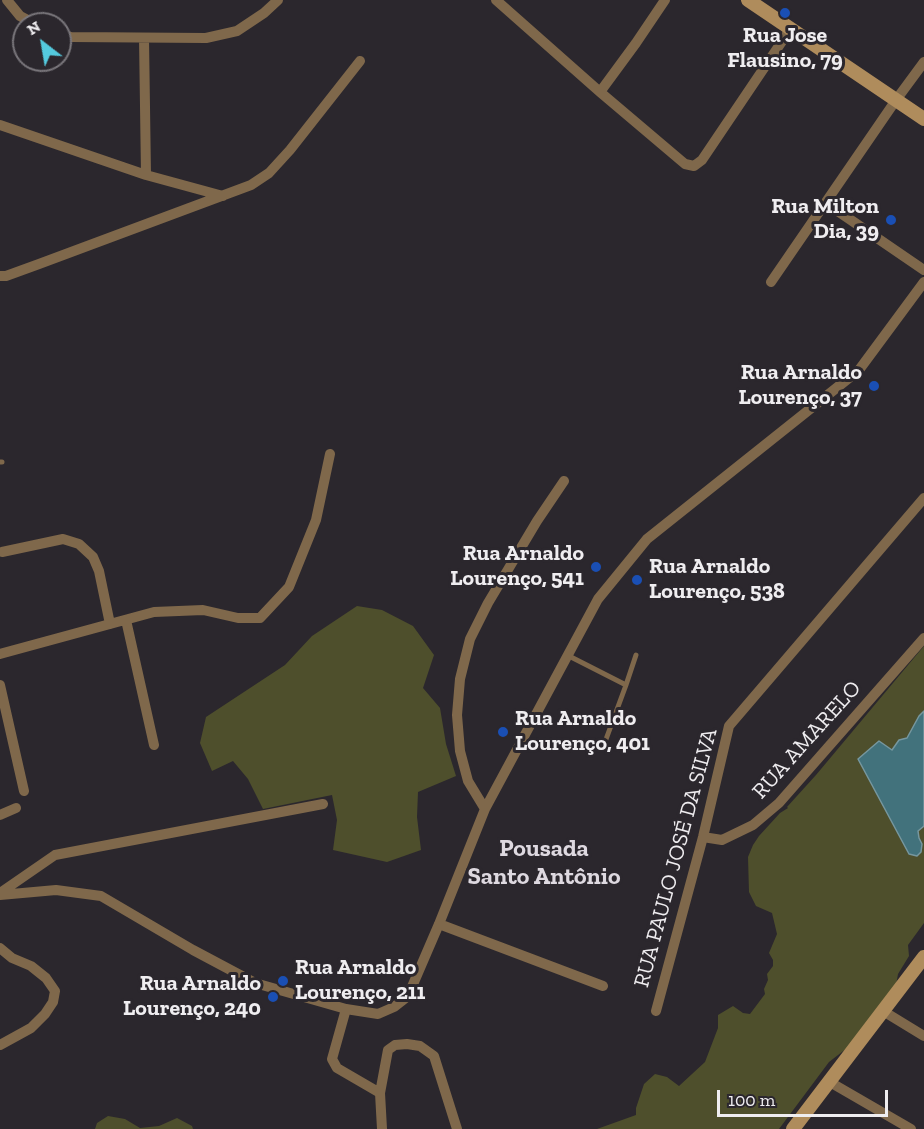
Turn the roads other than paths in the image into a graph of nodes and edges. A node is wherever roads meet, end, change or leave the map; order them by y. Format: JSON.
{"nodes":[{"id":1,"x":7,"y":0,"type":"edge"},
{"id":2,"x":278,"y":0,"type":"edge"},
{"id":3,"x":496,"y":0,"type":"edge"},
{"id":4,"x":665,"y":0,"type":"edge"},
{"id":5,"x":748,"y":0,"type":"edge"},
{"id":6,"x":17,"y":12,"type":"edge"},
{"id":7,"x":791,"y":28,"type":"junction"},
{"id":8,"x":72,"y":37,"type":"edge"},
{"id":9,"x":144,"y":38,"type":"junction"},
{"id":10,"x":360,"y":61,"type":"dead end"},
{"id":11,"x":924,"y":62,"type":"edge"},
{"id":12,"x":600,"y":92,"type":"junction"},
{"id":13,"x":896,"y":100,"type":"junction"},
{"id":14,"x":924,"y":119,"type":"edge"},
{"id":15,"x":0,"y":125,"type":"edge"},
{"id":16,"x":146,"y":175,"type":"junction"},
{"id":17,"x":223,"y":196,"type":"junction"},
{"id":18,"x":826,"y":204,"type":"junction"},
{"id":19,"x":924,"y":270,"type":"edge"},
{"id":20,"x":0,"y":276,"type":"edge"},
{"id":21,"x":771,"y":282,"type":"dead end"},
{"id":22,"x":924,"y":282,"type":"edge"},
{"id":23,"x":330,"y":454,"type":"dead end"},
{"id":24,"x":564,"y":481,"type":"dead end"},
{"id":25,"x":924,"y":498,"type":"edge"},
{"id":26,"x":3,"y":552,"type":"dead end"},
{"id":27,"x":126,"y":620,"type":"junction"},
{"id":28,"x":110,"y":624,"type":"junction"},
{"id":29,"x":924,"y":638,"type":"edge"},
{"id":30,"x":0,"y":654,"type":"edge"},
{"id":31,"x":567,"y":655,"type":"junction"},
{"id":32,"x":636,"y":655,"type":"dead end"},
{"id":33,"x":0,"y":685,"type":"edge"},
{"id":34,"x":626,"y":685,"type":"junction"},
{"id":35,"x":605,"y":742,"type":"dead end"},
{"id":36,"x":154,"y":746,"type":"dead end"},
{"id":37,"x":24,"y":791,"type":"dead end"},
{"id":38,"x":323,"y":804,"type":"dead end"},
{"id":39,"x":16,"y":808,"type":"dead end"},
{"id":40,"x":485,"y":809,"type":"junction"},
{"id":41,"x":0,"y":815,"type":"edge"},
{"id":42,"x":703,"y":837,"type":"junction"},
{"id":43,"x":0,"y":894,"type":"edge"},
{"id":44,"x":439,"y":924,"type":"junction"},
{"id":45,"x":0,"y":948,"type":"edge"},
{"id":46,"x":924,"y":957,"type":"edge"},
{"id":47,"x":603,"y":986,"type":"dead end"},
{"id":48,"x":346,"y":1009,"type":"junction"},
{"id":49,"x":656,"y":1011,"type":"dead end"},
{"id":50,"x":883,"y":1011,"type":"junction"},
{"id":51,"x":924,"y":1036,"type":"edge"},
{"id":52,"x":0,"y":1045,"type":"edge"},
{"id":53,"x":828,"y":1081,"type":"junction"},
{"id":54,"x":380,"y":1093,"type":"junction"},
{"id":55,"x":382,"y":1129,"type":"edge"},
{"id":56,"x":457,"y":1129,"type":"edge"},
{"id":57,"x":793,"y":1129,"type":"edge"},
{"id":58,"x":911,"y":1129,"type":"edge"}],
"edges":[{"from":1,"to":6,"type":"street"},
{"from":2,"to":9,"type":"street"},
{"from":3,"to":12,"type":"street"},
{"from":4,"to":12,"type":"street"},
{"from":5,"to":7,"type":"street"},
{"from":7,"to":12,"type":"street"},
{"from":7,"to":13,"type":"street"},
{"from":8,"to":9,"type":"street"},
{"from":9,"to":16,"type":"street"},
{"from":10,"to":17,"type":"street"},
{"from":11,"to":13,"type":"street"},
{"from":13,"to":14,"type":"street"},
{"from":13,"to":18,"type":"street"},
{"from":15,"to":16,"type":"street"},
{"from":16,"to":17,"type":"street"},
{"from":17,"to":20,"type":"street"},
{"from":18,"to":19,"type":"street"},
{"from":18,"to":21,"type":"street"},
{"from":22,"to":31,"type":"street"},
{"from":23,"to":27,"type":"street"},
{"from":24,"to":40,"type":"street"},
{"from":25,"to":42,"type":"street","name":"RUA PAULO JOSÉ DA SILVA"},
{"from":26,"to":28,"type":"street"},
{"from":27,"to":28,"type":"street"},
{"from":27,"to":36,"type":"street"},
{"from":28,"to":30,"type":"street"},
{"from":29,"to":42,"type":"street","name":"RUA AMARELO"},
{"from":31,"to":34,"type":"lane"},
{"from":31,"to":40,"type":"street"},
{"from":32,"to":34,"type":"lane"},
{"from":33,"to":37,"type":"street"},
{"from":34,"to":35,"type":"lane"},
{"from":38,"to":43,"type":"street"},
{"from":39,"to":41,"type":"street"},
{"from":40,"to":44,"type":"street"},
{"from":42,"to":49,"type":"street","name":"RUA PAULO JOSÉ DA SILVA"},
{"from":43,"to":48,"type":"street"},
{"from":44,"to":47,"type":"street","name":"RUA PAULO JOSÉ DA SILVA"},
{"from":44,"to":48,"type":"street"},
{"from":45,"to":52,"type":"street"},
{"from":46,"to":50,"type":"street"},
{"from":48,"to":54,"type":"street"},
{"from":50,"to":51,"type":"street"},
{"from":50,"to":53,"type":"street"},
{"from":53,"to":57,"type":"street"},
{"from":53,"to":58,"type":"street"},
{"from":54,"to":55,"type":"street"},
{"from":54,"to":56,"type":"street"}]}
